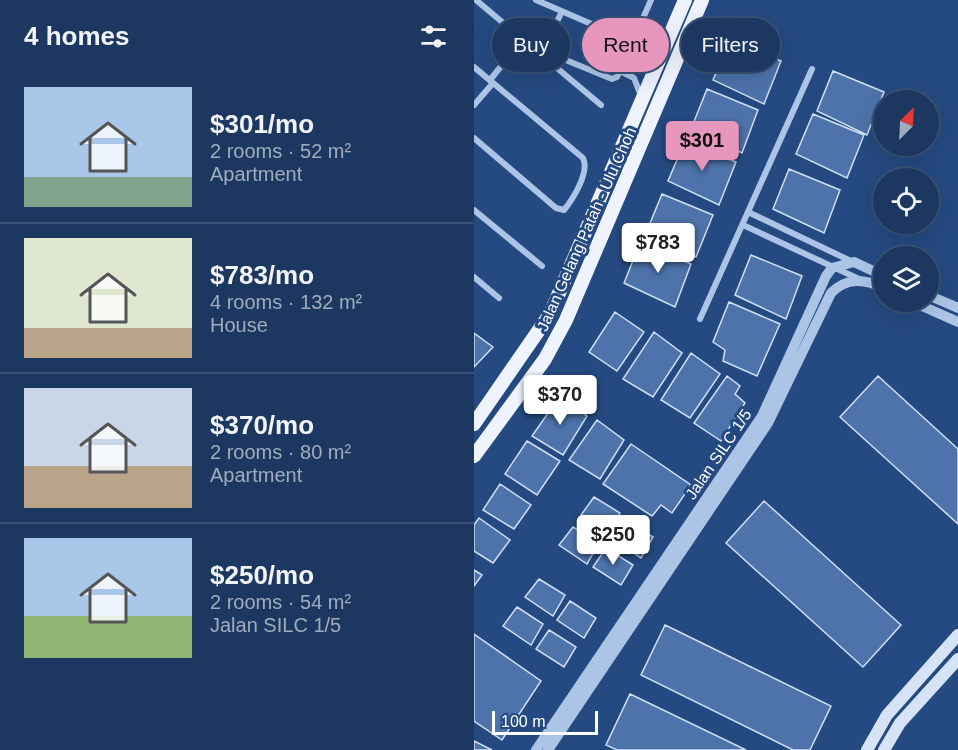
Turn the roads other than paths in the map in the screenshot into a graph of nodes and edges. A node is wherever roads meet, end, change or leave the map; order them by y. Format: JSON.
{"nodes":[{"id":1,"x":476,"y":0,"type":"edge"},
{"id":2,"x":537,"y":0,"type":"edge"},
{"id":3,"x":651,"y":0,"type":"edge"},
{"id":4,"x":685,"y":0,"type":"edge"},
{"id":5,"x":702,"y":0,"type":"edge"},
{"id":6,"x":562,"y":11,"type":"junction"},
{"id":7,"x":498,"y":18,"type":"edge"},
{"id":8,"x":643,"y":18,"type":"edge"},
{"id":9,"x":582,"y":20,"type":"edge"},
{"id":10,"x":669,"y":37,"type":"edge"},
{"id":11,"x":474,"y":67,"type":"edge"},
{"id":12,"x":582,"y":67,"type":"edge"},
{"id":13,"x":812,"y":69,"type":"dead end"},
{"id":14,"x":498,"y":72,"type":"edge"},
{"id":15,"x":562,"y":72,"type":"edge"},
{"id":16,"x":595,"y":72,"type":"edge"},
{"id":17,"x":619,"y":72,"type":"edge"},
{"id":18,"x":622,"y":72,"type":"edge"},
{"id":19,"x":649,"y":72,"type":"edge"},
{"id":20,"x":654,"y":72,"type":"edge"},
{"id":21,"x":634,"y":78,"type":"junction"},
{"id":22,"x":491,"y":82,"type":"junction"},
{"id":23,"x":641,"y":99,"type":"junction"},
{"id":24,"x":474,"y":105,"type":"edge"},
{"id":25,"x":602,"y":105,"type":"dead end"},
{"id":26,"x":474,"y":138,"type":"edge"},
{"id":27,"x":474,"y":210,"type":"edge"},
{"id":28,"x":748,"y":212,"type":"junction"},
{"id":29,"x":742,"y":225,"type":"junction"},
{"id":30,"x":786,"y":230,"type":"junction"},
{"id":31,"x":780,"y":242,"type":"junction"},
{"id":32,"x":854,"y":262,"type":"junction"},
{"id":33,"x":542,"y":266,"type":"dead end"},
{"id":34,"x":832,"y":268,"type":"junction"},
{"id":35,"x":873,"y":271,"type":"edge"},
{"id":36,"x":474,"y":278,"type":"edge"},
{"id":37,"x":859,"y":279,"type":"junction"},
{"id":38,"x":873,"y":284,"type":"edge"},
{"id":39,"x":499,"y":298,"type":"dead end"},
{"id":40,"x":939,"y":300,"type":"edge"},
{"id":41,"x":958,"y":308,"type":"edge"},
{"id":42,"x":936,"y":312,"type":"edge"},
{"id":43,"x":700,"y":319,"type":"dead end"},
{"id":44,"x":958,"y":322,"type":"edge"},
{"id":45,"x":474,"y":424,"type":"edge"},
{"id":46,"x":474,"y":456,"type":"edge"},
{"id":47,"x":958,"y":635,"type":"edge"},
{"id":48,"x":958,"y":659,"type":"edge"},
{"id":49,"x":536,"y":750,"type":"edge"},
{"id":50,"x":548,"y":750,"type":"edge"},
{"id":51,"x":867,"y":750,"type":"edge"},
{"id":52,"x":884,"y":750,"type":"edge"}],
"edges":[{"from":1,"to":7,"type":"street"},
{"from":2,"to":6,"type":"street"},
{"from":3,"to":8,"type":"street"},
{"from":4,"to":10,"type":"main road","name":"Jalan Gelang Patah - Ulu Choh"},
{"from":5,"to":46,"type":"main road","name":"Jalan Gelang Patah - Ulu Choh"},
{"from":6,"to":9,"type":"street"},
{"from":6,"to":12,"type":"street"},
{"from":11,"to":22,"type":"street"},
{"from":13,"to":28,"type":"street"},
{"from":14,"to":22,"type":"street"},
{"from":15,"to":25,"type":"street"},
{"from":16,"to":17,"type":"street"},
{"from":18,"to":21,"type":"street"},
{"from":19,"to":21,"type":"street"},
{"from":20,"to":23,"type":"main road","name":"Jalan Gelang Patah - Ulu Choh"},
{"from":21,"to":23,"type":"street"},
{"from":22,"to":24,"type":"street"},
{"from":22,"to":26,"type":"street"},
{"from":23,"to":45,"type":"main road","name":"Jalan Gelang Patah - Ulu Choh"},
{"from":27,"to":33,"type":"street"},
{"from":28,"to":29,"type":"street"},
{"from":28,"to":30,"type":"street"},
{"from":29,"to":31,"type":"street"},
{"from":29,"to":43,"type":"street"},
{"from":30,"to":31,"type":"street"},
{"from":30,"to":32,"type":"street"},
{"from":31,"to":34,"type":"street"},
{"from":32,"to":34,"type":"street"},
{"from":32,"to":35,"type":"street"},
{"from":34,"to":37,"type":"street"},
{"from":34,"to":49,"type":"street","name":"Jalan SILC 1/5"},
{"from":36,"to":39,"type":"street"},
{"from":37,"to":38,"type":"street"},
{"from":37,"to":50,"type":"street","name":"Jalan SILC 1/5"},
{"from":40,"to":41,"type":"street"},
{"from":42,"to":44,"type":"street"},
{"from":47,"to":51,"type":"main road"},
{"from":48,"to":52,"type":"main road"}]}
